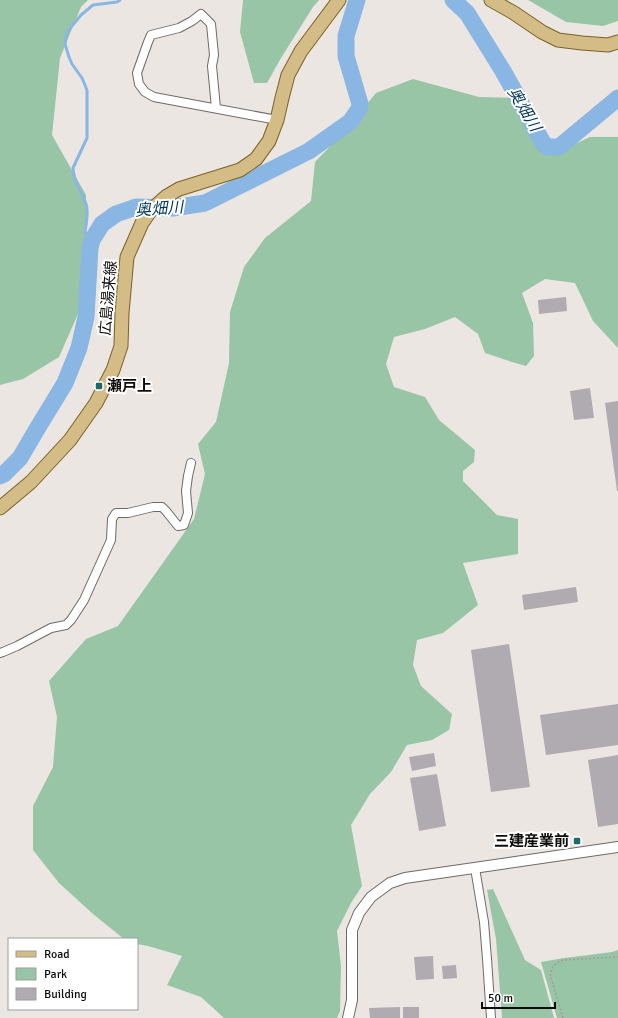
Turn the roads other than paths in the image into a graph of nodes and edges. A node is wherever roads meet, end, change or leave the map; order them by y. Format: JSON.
{"nodes":[{"id":1,"x":339,"y":0,"type":"edge"},
{"id":2,"x":490,"y":0,"type":"edge"},
{"id":3,"x":618,"y":42,"type":"edge"},
{"id":4,"x":216,"y":108,"type":"junction"},
{"id":5,"x":277,"y":120,"type":"junction"},
{"id":6,"x":192,"y":463,"type":"dead end"},
{"id":7,"x":0,"y":508,"type":"edge"},
{"id":8,"x":0,"y":653,"type":"edge"},
{"id":9,"x":618,"y":847,"type":"edge"},
{"id":10,"x":475,"y":868,"type":"junction"},
{"id":11,"x":348,"y":1018,"type":"edge"},
{"id":12,"x":491,"y":1018,"type":"edge"}],
"edges":[{"from":1,"to":5,"type":"main road","name":"広島湯来線"},
{"from":2,"to":3,"type":"main road"},
{"from":4,"to":4,"type":"street"},
{"from":4,"to":5,"type":"street"},
{"from":5,"to":7,"type":"main road","name":"広島湯来線"},
{"from":6,"to":8,"type":"street"},
{"from":9,"to":10,"type":"street"},
{"from":10,"to":11,"type":"street"},
{"from":10,"to":12,"type":"street"}]}
